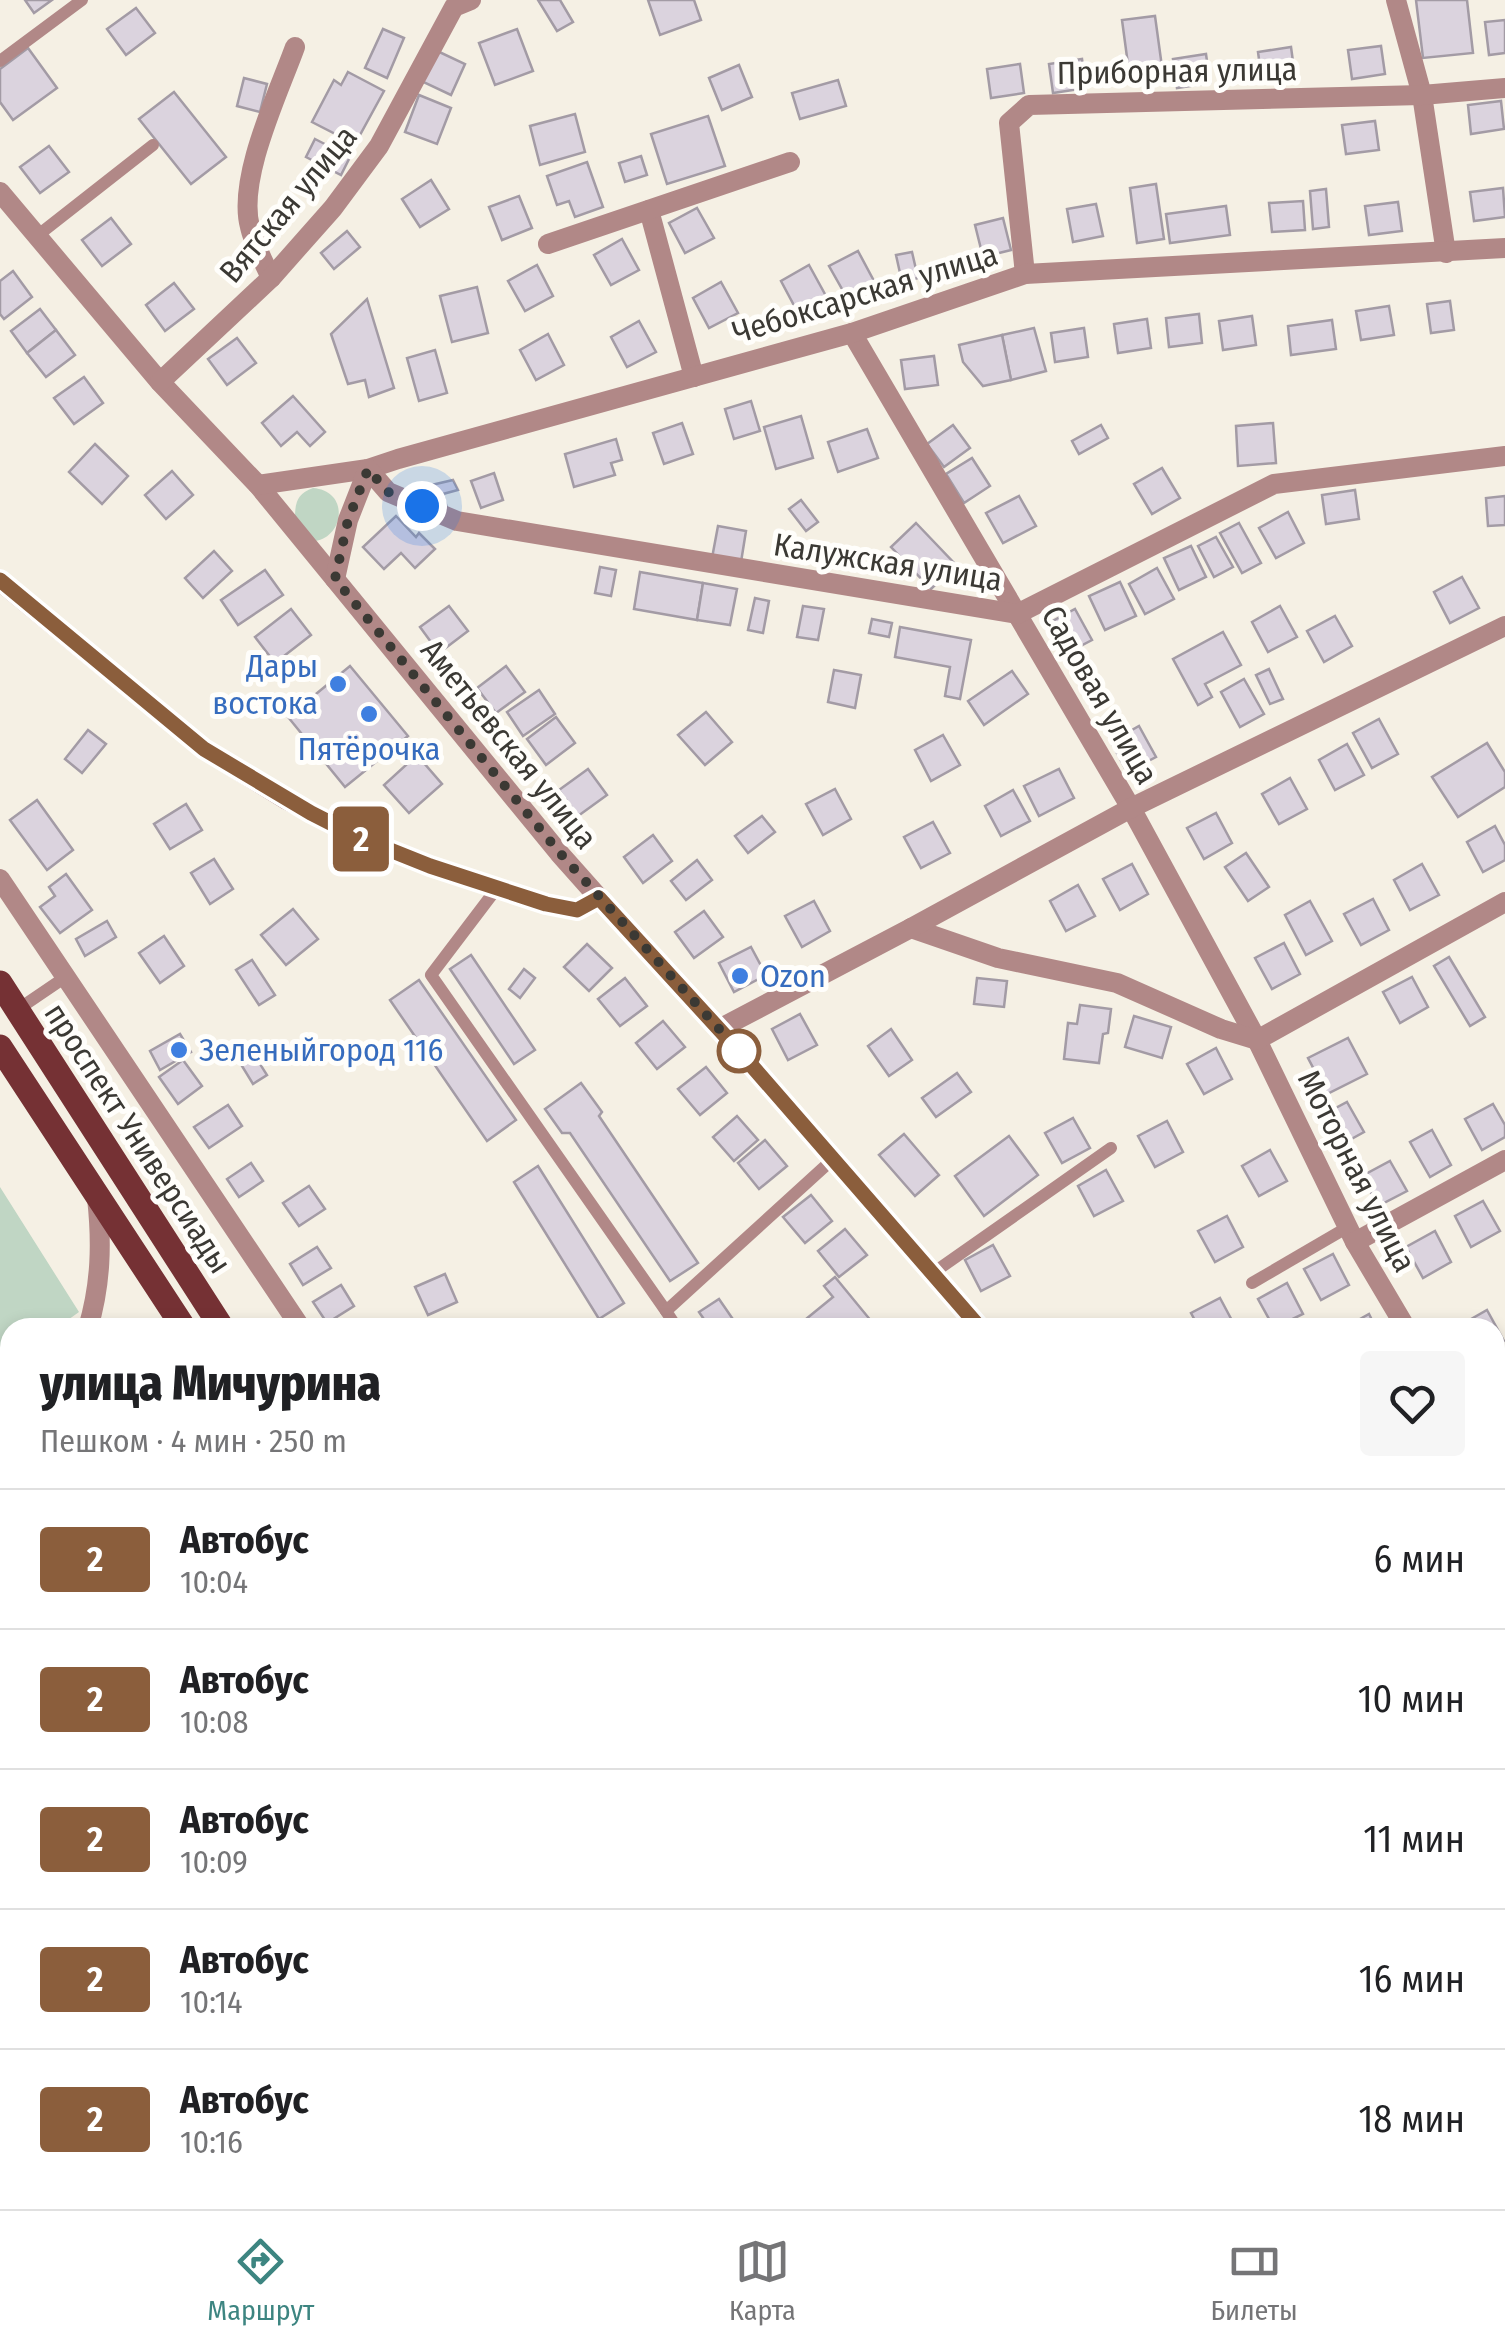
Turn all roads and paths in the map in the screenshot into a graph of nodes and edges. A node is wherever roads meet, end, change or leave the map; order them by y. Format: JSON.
{"nodes":[{"id":1,"x":82,"y":0,"type":"edge"},
{"id":2,"x":472,"y":0,"type":"edge"},
{"id":3,"x":1396,"y":0,"type":"edge"},
{"id":4,"x":295,"y":48,"type":"dead end"},
{"id":5,"x":0,"y":62,"type":"edge"},
{"id":6,"x":1505,"y":88,"type":"edge"},
{"id":7,"x":1422,"y":96,"type":"junction"},
{"id":8,"x":154,"y":145,"type":"dead end"},
{"id":9,"x":790,"y":162,"type":"dead end"},
{"id":10,"x":0,"y":192,"type":"edge"},
{"id":11,"x":649,"y":210,"type":"junction"},
{"id":12,"x":37,"y":236,"type":"junction"},
{"id":13,"x":548,"y":244,"type":"dead end"},
{"id":14,"x":1505,"y":248,"type":"edge"},
{"id":15,"x":1446,"y":253,"type":"junction"},
{"id":16,"x":1025,"y":274,"type":"junction"},
{"id":17,"x":271,"y":278,"type":"junction"},
{"id":18,"x":852,"y":333,"type":"junction"},
{"id":19,"x":694,"y":377,"type":"junction"},
{"id":20,"x":160,"y":382,"type":"junction"},
{"id":21,"x":1505,"y":456,"type":"edge"},
{"id":22,"x":368,"y":469,"type":"junction"},
{"id":23,"x":258,"y":485,"type":"junction"},
{"id":24,"x":335,"y":579,"type":"junction"},
{"id":25,"x":0,"y":580,"type":"edge"},
{"id":26,"x":1017,"y":614,"type":"junction"},
{"id":27,"x":1505,"y":626,"type":"edge"},
{"id":28,"x":1131,"y":808,"type":"junction"},
{"id":29,"x":0,"y":879,"type":"edge"},
{"id":30,"x":497,"y":888,"type":"junction"},
{"id":31,"x":599,"y":898,"type":"junction"},
{"id":32,"x":1505,"y":902,"type":"edge"},
{"id":33,"x":911,"y":928,"type":"junction"},
{"id":34,"x":67,"y":976,"type":"junction"},
{"id":35,"x":0,"y":984,"type":"edge"},
{"id":36,"x":17,"y":1010,"type":"junction"},
{"id":37,"x":720,"y":1029,"type":"junction"},
{"id":38,"x":1258,"y":1040,"type":"junction"},
{"id":39,"x":0,"y":1046,"type":"edge"},
{"id":40,"x":1111,"y":1148,"type":"dead end"},
{"id":41,"x":833,"y":1159,"type":"junction"},
{"id":42,"x":1505,"y":1160,"type":"edge"},
{"id":43,"x":97,"y":1191,"type":"junction"},
{"id":44,"x":1352,"y":1235,"type":"junction"},
{"id":45,"x":933,"y":1273,"type":"junction"},
{"id":46,"x":1252,"y":1283,"type":"dead end"},
{"id":47,"x":666,"y":1311,"type":"junction"},
{"id":48,"x":90,"y":1318,"type":"edge"},
{"id":49,"x":178,"y":1318,"type":"edge"},
{"id":50,"x":216,"y":1318,"type":"edge"},
{"id":51,"x":294,"y":1318,"type":"edge"},
{"id":52,"x":671,"y":1318,"type":"edge"},
{"id":53,"x":971,"y":1318,"type":"edge"},
{"id":54,"x":1400,"y":1318,"type":"edge"}],
"edges":[{"from":1,"to":5,"type":"lane"},
{"from":2,"to":17,"type":"street","name":"Вятская улица"},
{"from":3,"to":7,"type":"street"},
{"from":4,"to":17,"type":"street"},
{"from":6,"to":7,"type":"street","name":"Приборная улица"},
{"from":7,"to":15,"type":"street"},
{"from":7,"to":16,"type":"street","name":"Приборная улица"},
{"from":8,"to":12,"type":"lane"},
{"from":9,"to":11,"type":"street"},
{"from":10,"to":12,"type":"street","name":"Аметьевская улица"},
{"from":11,"to":13,"type":"street"},
{"from":11,"to":19,"type":"street"},
{"from":12,"to":20,"type":"street","name":"Аметьевская улица"},
{"from":14,"to":15,"type":"street","name":"Чебоксарская улица"},
{"from":15,"to":16,"type":"street","name":"Чебоксарская улица"},
{"from":16,"to":18,"type":"street","name":"Чебоксарская улица"},
{"from":17,"to":20,"type":"street","name":"Вятская улица"},
{"from":18,"to":19,"type":"street","name":"Чебоксарская улица"},
{"from":18,"to":26,"type":"street","name":"Садовая улица"},
{"from":19,"to":22,"type":"street","name":"Чебоксарская улица"},
{"from":20,"to":23,"type":"street","name":"Аметьевская улица"},
{"from":21,"to":26,"type":"street","name":"Калужская улица"},
{"from":22,"to":23,"type":"street","name":"Чебоксарская улица"},
{"from":22,"to":24,"type":"street"},
{"from":22,"to":26,"type":"street","name":"Калужская улица"},
{"from":23,"to":24,"type":"street","name":"Аметьевская улица"},
{"from":24,"to":31,"type":"street","name":"Аметьевская улица"},
{"from":25,"to":30,"type":"street"},
{"from":26,"to":28,"type":"street","name":"Садовая улица"},
{"from":27,"to":28,"type":"street"},
{"from":28,"to":33,"type":"street"},
{"from":28,"to":38,"type":"street","name":"Садовая улица"},
{"from":29,"to":34,"type":"street"},
{"from":30,"to":31,"type":"street"},
{"from":30,"to":47,"type":"lane"},
{"from":31,"to":37,"type":"street","name":"Аметьевская улица"},
{"from":32,"to":38,"type":"street"},
{"from":33,"to":37,"type":"street"},
{"from":33,"to":38,"type":"street"},
{"from":34,"to":36,"type":"lane"},
{"from":34,"to":51,"type":"street"},
{"from":35,"to":36,"type":"main road","name":"проспект Универсиады"},
{"from":36,"to":50,"type":"main road","name":"проспект Универсиады"},
{"from":37,"to":41,"type":"street","name":"Аметьевская улица"},
{"from":38,"to":44,"type":"street","name":"Моторная улица"},
{"from":39,"to":43,"type":"main road","name":"проспект Универсиады"},
{"from":40,"to":45,"type":"lane"},
{"from":41,"to":45,"type":"street","name":"Аметьевская улица"},
{"from":41,"to":47,"type":"lane"},
{"from":42,"to":44,"type":"street"},
{"from":43,"to":48,"type":"street"},
{"from":43,"to":49,"type":"main road","name":"проспект Универсиады"},
{"from":44,"to":46,"type":"lane"},
{"from":44,"to":54,"type":"street","name":"Моторная улица"},
{"from":45,"to":53,"type":"street","name":"Аметьевская улица"},
{"from":47,"to":52,"type":"lane"}]}
